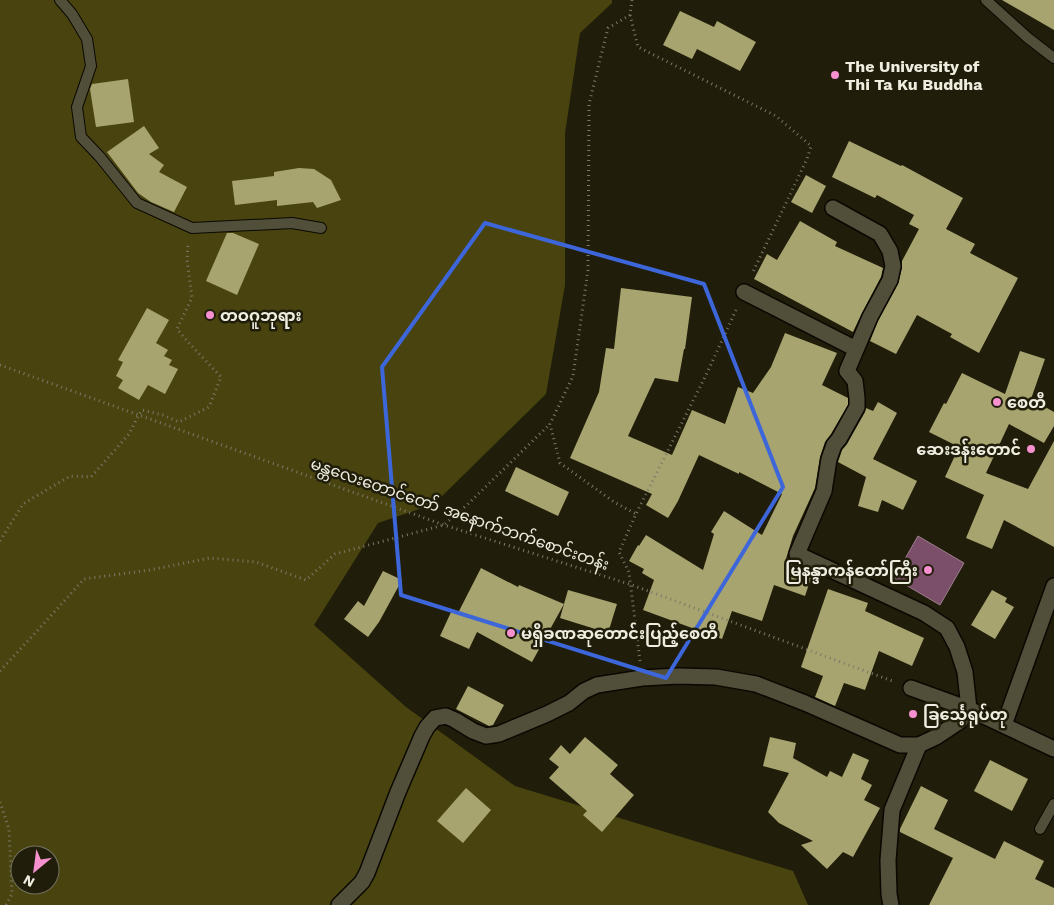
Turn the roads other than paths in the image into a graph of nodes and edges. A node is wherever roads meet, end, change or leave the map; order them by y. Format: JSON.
{"nodes":[{"id":1,"x":60,"y":0,"type":"edge"},
{"id":2,"x":986,"y":0,"type":"edge"},
{"id":3,"x":1054,"y":58,"type":"edge"},
{"id":4,"x":834,"y":208,"type":"dead end"},
{"id":5,"x":321,"y":228,"type":"dead end"},
{"id":6,"x":744,"y":292,"type":"road end"},
{"id":7,"x":856,"y":349,"type":"junction"},
{"id":8,"x":1054,"y":586,"type":"edge"},
{"id":9,"x":912,"y":688,"type":"road end"},
{"id":10,"x":969,"y":709,"type":"junction"},
{"id":11,"x":1004,"y":726,"type":"junction"},
{"id":12,"x":919,"y":745,"type":"junction"},
{"id":13,"x":1054,"y":749,"type":"edge"},
{"id":14,"x":1054,"y":804,"type":"edge"},
{"id":15,"x":1040,"y":829,"type":"dead end"},
{"id":16,"x":339,"y":905,"type":"edge"},
{"id":17,"x":891,"y":905,"type":"edge"}],
"edges":[{"from":1,"to":5,"type":"lane"},
{"from":2,"to":3,"type":"lane"},
{"from":4,"to":7,"type":"street"},
{"from":6,"to":7,"type":"street"},
{"from":7,"to":10,"type":"street"},
{"from":8,"to":11,"type":"street"},
{"from":9,"to":10,"type":"street"},
{"from":10,"to":11,"type":"street"},
{"from":10,"to":12,"type":"street"},
{"from":11,"to":13,"type":"street"},
{"from":12,"to":16,"type":"street"},
{"from":12,"to":17,"type":"street"},
{"from":14,"to":15,"type":"lane"}]}
